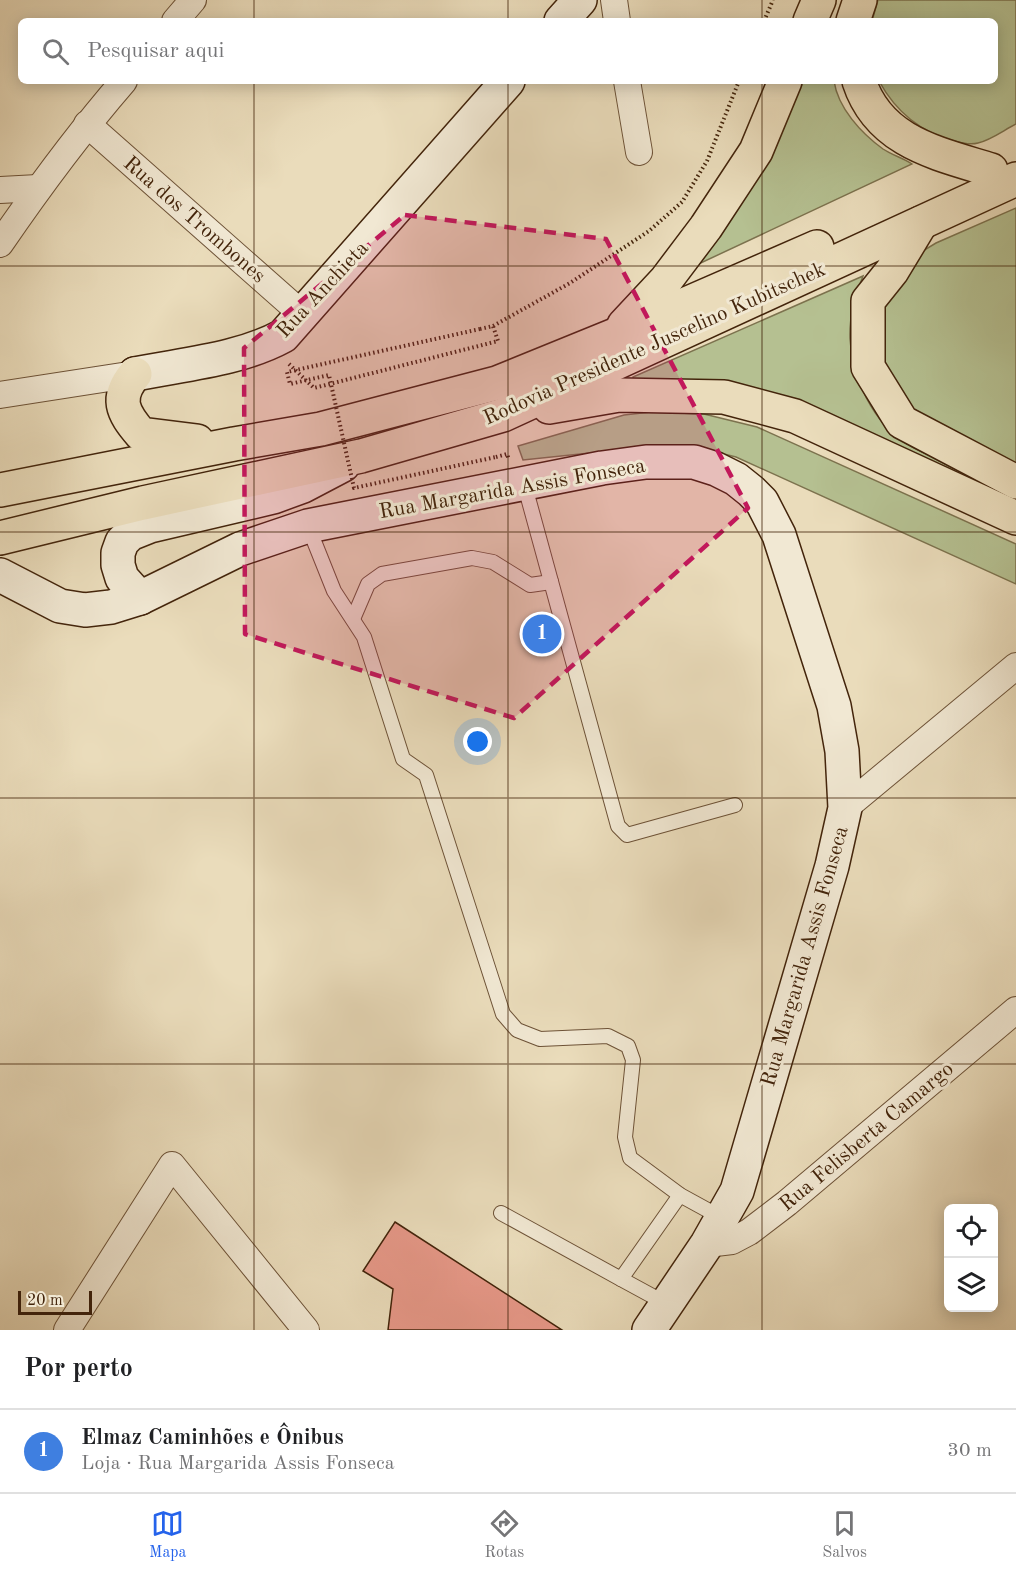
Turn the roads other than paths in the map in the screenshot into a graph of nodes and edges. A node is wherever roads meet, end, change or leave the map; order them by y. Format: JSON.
{"nodes":[{"id":1,"x":193,"y":0,"type":"edge"},
{"id":2,"x":580,"y":0,"type":"edge"},
{"id":3,"x":614,"y":0,"type":"edge"},
{"id":4,"x":819,"y":0,"type":"edge"},
{"id":5,"x":860,"y":0,"type":"edge"},
{"id":6,"x":178,"y":18,"type":"edge"},
{"id":7,"x":564,"y":18,"type":"edge"},
{"id":8,"x":617,"y":18,"type":"edge"},
{"id":9,"x":811,"y":18,"type":"edge"},
{"id":10,"x":854,"y":18,"type":"edge"},
{"id":11,"x":121,"y":84,"type":"edge"},
{"id":12,"x":505,"y":84,"type":"edge"},
{"id":13,"x":628,"y":84,"type":"edge"},
{"id":14,"x":784,"y":84,"type":"edge"},
{"id":15,"x":860,"y":84,"type":"edge"},
{"id":16,"x":87,"y":124,"type":"junction"},
{"id":17,"x":639,"y":152,"type":"dead end"},
{"id":18,"x":1008,"y":169,"type":"edge"},
{"id":19,"x":38,"y":188,"type":"junction"},
{"id":20,"x":0,"y":190,"type":"edge"},
{"id":21,"x":921,"y":223,"type":"junction"},
{"id":22,"x":0,"y":244,"type":"edge"},
{"id":23,"x":302,"y":314,"type":"junction"},
{"id":24,"x":615,"y":335,"type":"junction"},
{"id":25,"x":135,"y":374,"type":"junction"},
{"id":26,"x":0,"y":395,"type":"edge"},
{"id":27,"x":502,"y":415,"type":"junction"},
{"id":28,"x":234,"y":444,"type":"junction"},
{"id":29,"x":361,"y":456,"type":"junction"},
{"id":30,"x":1016,"y":482,"type":"edge"},
{"id":31,"x":524,"y":483,"type":"junction"},
{"id":32,"x":0,"y":490,"type":"edge"},
{"id":33,"x":1016,"y":518,"type":"edge"},
{"id":34,"x":308,"y":526,"type":"junction"},
{"id":35,"x":37,"y":529,"type":"junction"},
{"id":36,"x":93,"y":529,"type":"dead end"},
{"id":37,"x":0,"y":538,"type":"edge"},
{"id":38,"x":0,"y":575,"type":"edge"},
{"id":39,"x":551,"y":582,"type":"junction"},
{"id":40,"x":140,"y":598,"type":"junction"},
{"id":41,"x":353,"y":619,"type":"junction"},
{"id":42,"x":1016,"y":666,"type":"edge"},
{"id":43,"x":735,"y":805,"type":"dead end"},
{"id":44,"x":845,"y":808,"type":"junction"},
{"id":45,"x":1016,"y":1010,"type":"edge"},
{"id":46,"x":680,"y":1195,"type":"junction"},
{"id":47,"x":501,"y":1213,"type":"dead end"},
{"id":48,"x":714,"y":1231,"type":"junction"},
{"id":49,"x":621,"y":1279,"type":"junction"},
{"id":50,"x":658,"y":1317,"type":"edge"},
{"id":51,"x":67,"y":1330,"type":"edge"},
{"id":52,"x":306,"y":1330,"type":"edge"}],
"edges":[{"from":1,"to":6,"type":"street"},
{"from":2,"to":7,"type":"street"},
{"from":3,"to":8,"type":"street"},
{"from":4,"to":9,"type":"highway"},
{"from":5,"to":10,"type":"highway"},
{"from":11,"to":16,"type":"street"},
{"from":12,"to":23,"type":"street","name":"Rua Anchieta"},
{"from":13,"to":17,"type":"street"},
{"from":14,"to":24,"type":"highway"},
{"from":15,"to":18,"type":"highway"},
{"from":16,"to":19,"type":"street"},
{"from":16,"to":23,"type":"street","name":"Rua dos Trombones"},
{"from":18,"to":21,"type":"highway","name":"Rodovia Presidente Juscelino Kubitschek"},
{"from":18,"to":24,"type":"highway","name":"Rodovia Presidente Juscelino Kubitschek"},
{"from":19,"to":20,"type":"street"},
{"from":19,"to":22,"type":"street"},
{"from":21,"to":27,"type":"highway","name":"Rodovia Presidente Juscelino Kubitschek"},
{"from":21,"to":30,"type":"highway"},
{"from":23,"to":25,"type":"street","name":"Rua Anchieta"},
{"from":24,"to":28,"type":"highway","name":"Rodovia Presidente Juscelino Kubitschek"},
{"from":25,"to":26,"type":"street","name":"Rua Anchieta"},
{"from":25,"to":28,"type":"highway"},
{"from":27,"to":29,"type":"highway","name":"Rodovia Presidente Juscelino Kubitschek"},
{"from":27,"to":33,"type":"highway"},
{"from":28,"to":32,"type":"highway","name":"Rodovia Presidente Juscelino Kubitschek"},
{"from":29,"to":35,"type":"highway","name":"Rodovia Presidente Juscelino Kubitschek"},
{"from":29,"to":40,"type":"street"},
{"from":31,"to":34,"type":"street","name":"Rua Margarida Assis Fonseca"},
{"from":31,"to":39,"type":"lane"},
{"from":31,"to":44,"type":"street","name":"Rua Margarida Assis Fonseca"},
{"from":34,"to":40,"type":"street","name":"Rua Margarida Assis Fonseca"},
{"from":34,"to":41,"type":"lane"},
{"from":35,"to":36,"type":"lane"},
{"from":35,"to":37,"type":"highway","name":"Rodovia Presidente Juscelino Kubitschek"},
{"from":38,"to":40,"type":"street","name":"Rua Margarida Assis Fonseca"},
{"from":39,"to":41,"type":"lane"},
{"from":39,"to":43,"type":"lane"},
{"from":41,"to":46,"type":"lane"},
{"from":42,"to":44,"type":"street"},
{"from":44,"to":48,"type":"street","name":"Rua Margarida Assis Fonseca"},
{"from":45,"to":48,"type":"street","name":"Rua Felisberta Camargo"},
{"from":46,"to":48,"type":"lane"},
{"from":46,"to":49,"type":"lane"},
{"from":47,"to":49,"type":"lane"},
{"from":48,"to":50,"type":"street","name":"Rua Margarida Assis Fonseca"},
{"from":49,"to":50,"type":"lane"},
{"from":51,"to":52,"type":"street"}]}
